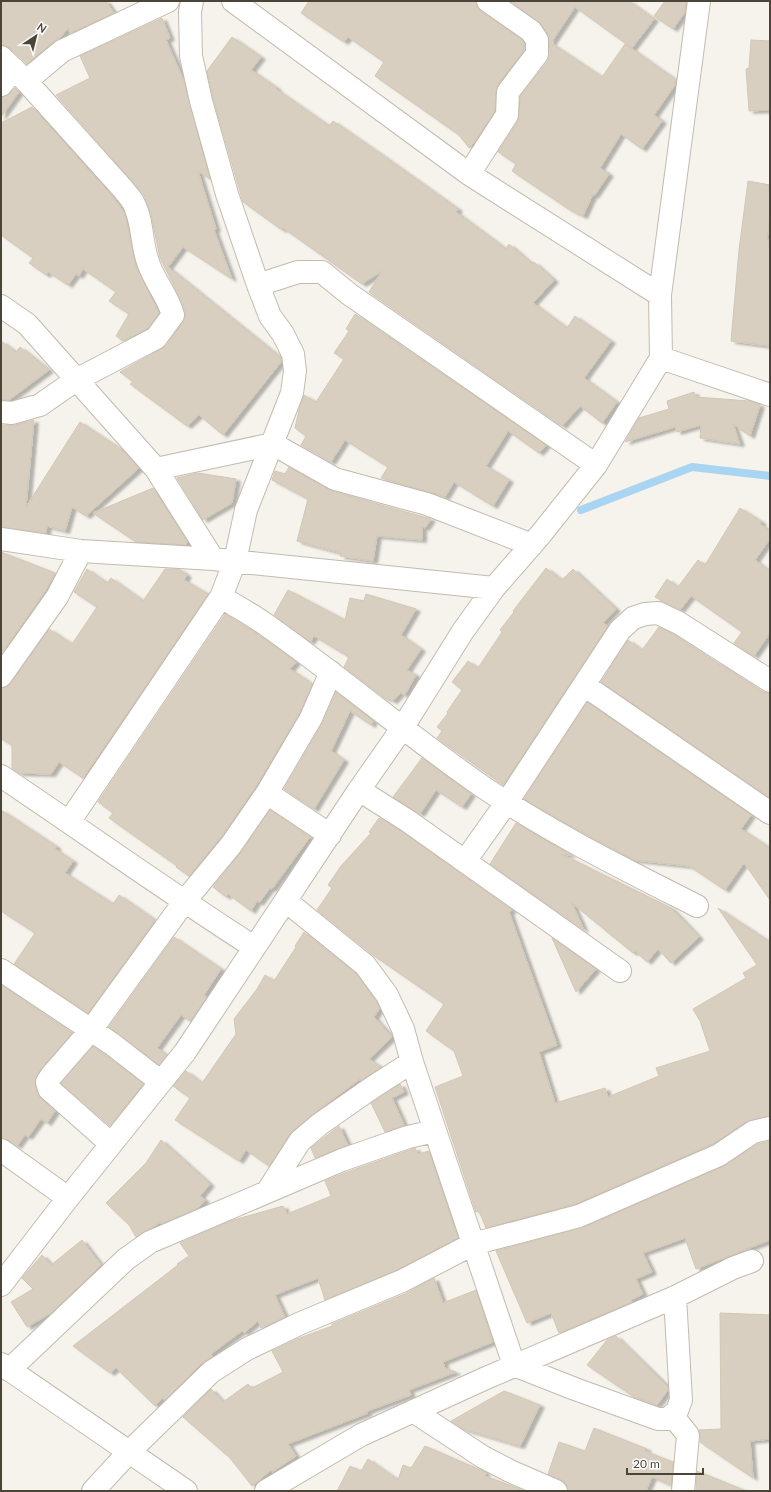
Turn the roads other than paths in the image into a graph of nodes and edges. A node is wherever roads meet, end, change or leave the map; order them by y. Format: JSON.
{"nodes":[{"id":1,"x":168,"y":1,"type":"edge"},
{"id":2,"x":192,"y":1,"type":"edge"},
{"id":3,"x":233,"y":1,"type":"edge"},
{"id":4,"x":488,"y":1,"type":"edge"},
{"id":5,"x":699,"y":1,"type":"edge"},
{"id":6,"x":10,"y":73,"type":"edge"},
{"id":7,"x":469,"y":174,"type":"junction"},
{"id":8,"x":258,"y":285,"type":"junction"},
{"id":9,"x":660,"y":295,"type":"junction"},
{"id":10,"x":1,"y":306,"type":"edge"},
{"id":11,"x":661,"y":358,"type":"junction"},
{"id":12,"x":76,"y":380,"type":"junction"},
{"id":13,"x":770,"y":395,"type":"edge"},
{"id":14,"x":1,"y":412,"type":"edge"},
{"id":15,"x":273,"y":444,"type":"junction"},
{"id":16,"x":596,"y":465,"type":"junction"},
{"id":17,"x":156,"y":469,"type":"junction"},
{"id":18,"x":1,"y":539,"type":"edge"},
{"id":19,"x":532,"y":545,"type":"junction"},
{"id":20,"x":81,"y":551,"type":"junction"},
{"id":21,"x":213,"y":559,"type":"junction"},
{"id":22,"x":235,"y":561,"type":"junction"},
{"id":23,"x":494,"y":588,"type":"junction"},
{"id":24,"x":221,"y":597,"type":"junction"},
{"id":25,"x":332,"y":672,"type":"junction"},
{"id":26,"x":1,"y":676,"type":"edge"},
{"id":27,"x":770,"y":681,"type":"edge"},
{"id":28,"x":584,"y":685,"type":"junction"},
{"id":29,"x":403,"y":728,"type":"junction"},
{"id":30,"x":1,"y":776,"type":"edge"},
{"id":31,"x":359,"y":790,"type":"junction"},
{"id":32,"x":267,"y":793,"type":"junction"},
{"id":33,"x":507,"y":802,"type":"junction"},
{"id":34,"x":770,"y":813,"type":"edge"},
{"id":35,"x":69,"y":822,"type":"junction"},
{"id":36,"x":330,"y":835,"type":"junction"},
{"id":37,"x":465,"y":861,"type":"junction"},
{"id":38,"x":286,"y":901,"type":"junction"},
{"id":39,"x":184,"y":902,"type":"junction"},
{"id":40,"x":697,"y":906,"type":"dead end"},
{"id":41,"x":254,"y":947,"type":"junction"},
{"id":42,"x":1,"y":970,"type":"edge"},
{"id":43,"x":620,"y":971,"type":"dead end"},
{"id":44,"x":91,"y":1030,"type":"junction"},
{"id":45,"x":412,"y":1062,"type":"junction"},
{"id":46,"x":161,"y":1082,"type":"junction"},
{"id":47,"x":770,"y":1128,"type":"edge"},
{"id":48,"x":435,"y":1131,"type":"junction"},
{"id":49,"x":111,"y":1144,"type":"junction"},
{"id":50,"x":1,"y":1150,"type":"edge"},
{"id":51,"x":267,"y":1192,"type":"junction"},
{"id":52,"x":68,"y":1198,"type":"junction"},
{"id":53,"x":472,"y":1244,"type":"junction"},
{"id":54,"x":752,"y":1261,"type":"dead end"},
{"id":55,"x":1,"y":1285,"type":"edge"},
{"id":56,"x":675,"y":1297,"type":"junction"},
{"id":57,"x":514,"y":1365,"type":"junction"},
{"id":58,"x":5,"y":1367,"type":"edge"},
{"id":59,"x":413,"y":1411,"type":"junction"},
{"id":60,"x":672,"y":1415,"type":"junction"},
{"id":61,"x":129,"y":1452,"type":"junction"},
{"id":62,"x":93,"y":1491,"type":"edge"},
{"id":63,"x":186,"y":1491,"type":"edge"},
{"id":64,"x":266,"y":1491,"type":"edge"},
{"id":65,"x":556,"y":1491,"type":"edge"},
{"id":66,"x":683,"y":1491,"type":"edge"}],
"edges":[{"from":1,"to":6,"type":"street"},
{"from":2,"to":8,"type":"street"},
{"from":3,"to":7,"type":"street"},
{"from":4,"to":7,"type":"street"},
{"from":5,"to":9,"type":"street"},
{"from":6,"to":12,"type":"street"},
{"from":7,"to":9,"type":"street"},
{"from":8,"to":15,"type":"street"},
{"from":8,"to":16,"type":"street"},
{"from":9,"to":11,"type":"street"},
{"from":10,"to":12,"type":"street"},
{"from":11,"to":13,"type":"street"},
{"from":11,"to":16,"type":"street"},
{"from":12,"to":14,"type":"street"},
{"from":12,"to":17,"type":"street"},
{"from":15,"to":17,"type":"street"},
{"from":15,"to":19,"type":"street"},
{"from":15,"to":22,"type":"street"},
{"from":16,"to":19,"type":"street"},
{"from":17,"to":21,"type":"street"},
{"from":18,"to":20,"type":"street"},
{"from":19,"to":23,"type":"street"},
{"from":20,"to":21,"type":"street"},
{"from":20,"to":26,"type":"street"},
{"from":21,"to":22,"type":"street"},
{"from":22,"to":23,"type":"street"},
{"from":22,"to":24,"type":"street"},
{"from":23,"to":29,"type":"street"},
{"from":24,"to":25,"type":"street"},
{"from":24,"to":35,"type":"street"},
{"from":25,"to":29,"type":"street"},
{"from":25,"to":32,"type":"street"},
{"from":27,"to":28,"type":"street"},
{"from":28,"to":33,"type":"street"},
{"from":28,"to":34,"type":"street"},
{"from":29,"to":31,"type":"street"},
{"from":29,"to":33,"type":"street"},
{"from":30,"to":35,"type":"street"},
{"from":31,"to":36,"type":"street"},
{"from":31,"to":37,"type":"street"},
{"from":32,"to":36,"type":"street"},
{"from":32,"to":39,"type":"street"},
{"from":33,"to":37,"type":"street"},
{"from":33,"to":40,"type":"street"},
{"from":35,"to":39,"type":"street"},
{"from":36,"to":38,"type":"street"},
{"from":37,"to":43,"type":"street"},
{"from":38,"to":41,"type":"street"},
{"from":38,"to":45,"type":"street"},
{"from":39,"to":41,"type":"street"},
{"from":39,"to":44,"type":"street"},
{"from":41,"to":46,"type":"street"},
{"from":42,"to":44,"type":"street"},
{"from":44,"to":46,"type":"street"},
{"from":44,"to":49,"type":"street"},
{"from":45,"to":48,"type":"street"},
{"from":45,"to":51,"type":"street"},
{"from":46,"to":49,"type":"street"},
{"from":47,"to":53,"type":"street"},
{"from":48,"to":51,"type":"street"},
{"from":48,"to":53,"type":"street"},
{"from":49,"to":52,"type":"street"},
{"from":50,"to":52,"type":"street"},
{"from":51,"to":58,"type":"street"},
{"from":52,"to":55,"type":"street"},
{"from":53,"to":57,"type":"street"},
{"from":53,"to":61,"type":"street"},
{"from":54,"to":56,"type":"street"},
{"from":56,"to":57,"type":"street"},
{"from":56,"to":60,"type":"street"},
{"from":57,"to":59,"type":"street"},
{"from":57,"to":60,"type":"street"},
{"from":58,"to":61,"type":"street"},
{"from":59,"to":64,"type":"street"},
{"from":59,"to":65,"type":"street"},
{"from":60,"to":66,"type":"street"},
{"from":61,"to":62,"type":"street"},
{"from":61,"to":63,"type":"street"}]}
